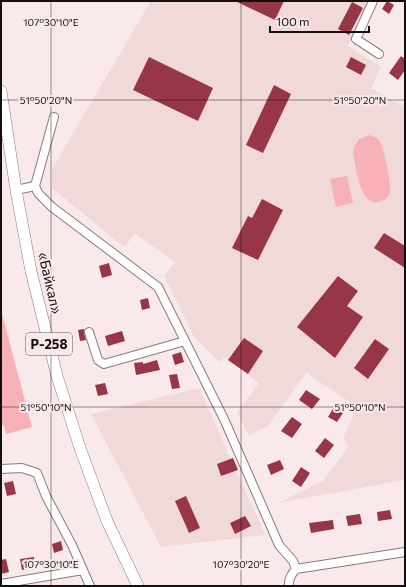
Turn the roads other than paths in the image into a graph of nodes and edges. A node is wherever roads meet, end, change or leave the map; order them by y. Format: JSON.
{"nodes":[{"id":1,"x":373,"y":1,"type":"edge"},
{"id":2,"x":378,"y":54,"type":"dead end"},
{"id":3,"x":1,"y":91,"type":"edge"},
{"id":4,"x":54,"y":117,"type":"dead end"},
{"id":5,"x":35,"y":186,"type":"junction"},
{"id":6,"x":16,"y":190,"type":"junction"},
{"id":7,"x":89,"y":332,"type":"dead end"},
{"id":8,"x":185,"y":341,"type":"junction"},
{"id":9,"x":1,"y":469,"type":"edge"},
{"id":10,"x":405,"y":552,"type":"edge"},
{"id":11,"x":296,"y":569,"type":"junction"},
{"id":12,"x":83,"y":570,"type":"junction"},
{"id":13,"x":1,"y":584,"type":"edge"},
{"id":14,"x":90,"y":586,"type":"edge"},
{"id":15,"x":138,"y":586,"type":"edge"},
{"id":16,"x":289,"y":586,"type":"edge"}],
"edges":[{"from":1,"to":2,"type":"street"},
{"from":3,"to":6,"type":"highway","name":"«Байкал»","number":"Р-258"},
{"from":4,"to":5,"type":"street"},
{"from":5,"to":6,"type":"street"},
{"from":5,"to":8,"type":"street"},
{"from":6,"to":15,"type":"highway","name":"«Байкал»","number":"Р-258"},
{"from":7,"to":8,"type":"street"},
{"from":8,"to":11,"type":"street"},
{"from":9,"to":12,"type":"street"},
{"from":10,"to":11,"type":"street"},
{"from":11,"to":16,"type":"street"},
{"from":12,"to":13,"type":"street"},
{"from":12,"to":14,"type":"street"}]}
